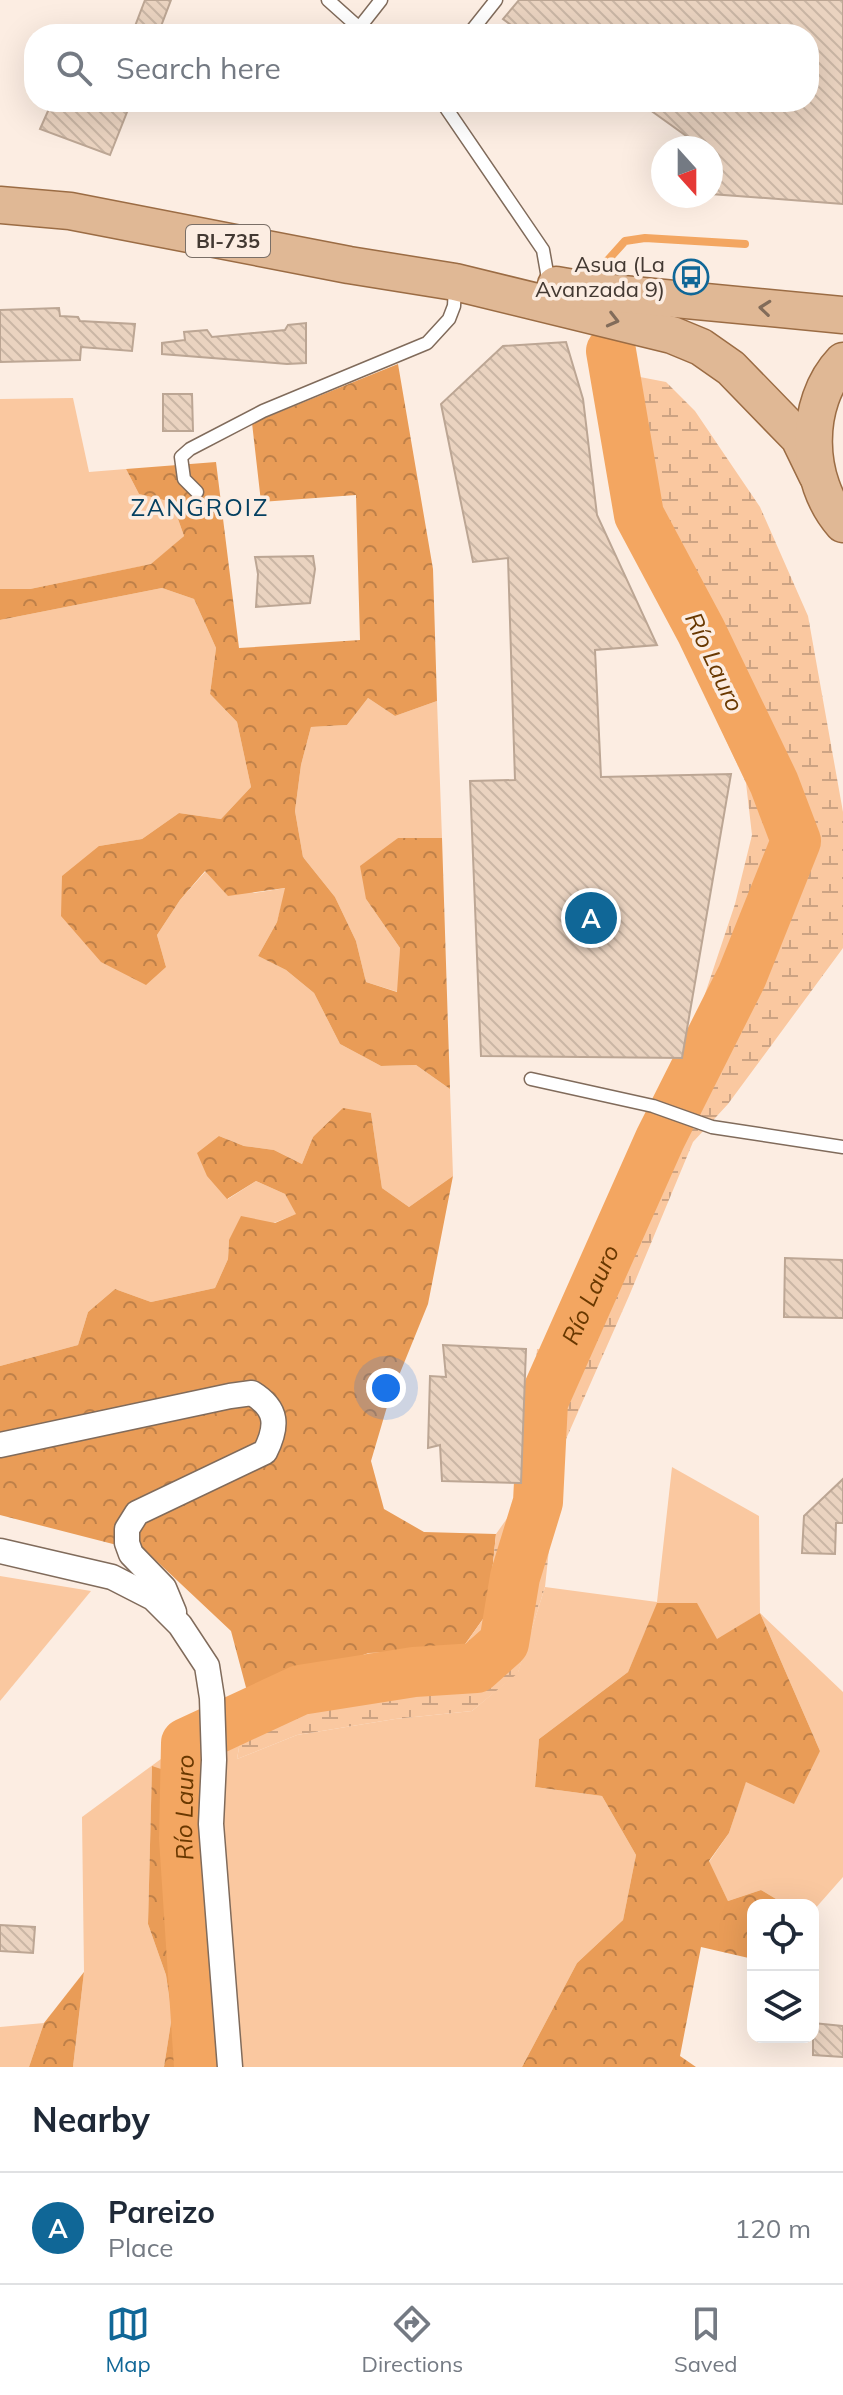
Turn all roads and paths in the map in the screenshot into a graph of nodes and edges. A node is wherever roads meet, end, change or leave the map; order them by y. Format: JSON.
{"nodes":[{"id":1,"x":328,"y":0,"type":"edge"},
{"id":2,"x":381,"y":0,"type":"edge"},
{"id":3,"x":496,"y":0,"type":"edge"},
{"id":4,"x":355,"y":24,"type":"edge"},
{"id":5,"x":367,"y":24,"type":"edge"},
{"id":6,"x":477,"y":24,"type":"edge"},
{"id":7,"x":449,"y":112,"type":"edge"},
{"id":8,"x":0,"y":205,"type":"edge"},
{"id":9,"x":455,"y":282,"type":"junction"},
{"id":10,"x":549,"y":284,"type":"junction"},
{"id":11,"x":843,"y":315,"type":"edge"},
{"id":12,"x":843,"y":361,"type":"edge"},
{"id":13,"x":817,"y":475,"type":"junction"},
{"id":14,"x":197,"y":492,"type":"dead end"},
{"id":15,"x":841,"y":525,"type":"edge"},
{"id":16,"x":531,"y":1079,"type":"dead end"},
{"id":17,"x":843,"y":1147,"type":"edge"},
{"id":18,"x":0,"y":1445,"type":"edge"},
{"id":19,"x":0,"y":1551,"type":"edge"},
{"id":20,"x":180,"y":1625,"type":"junction"},
{"id":21,"x":230,"y":2067,"type":"edge"}],
"edges":[{"from":1,"to":4,"type":"lane"},
{"from":2,"to":5,"type":"lane"},
{"from":3,"to":6,"type":"lane"},
{"from":7,"to":10,"type":"lane"},
{"from":8,"to":9,"type":"main road","number":"BI-735"},
{"from":9,"to":10,"type":"main road","number":"BI-735"},
{"from":9,"to":13,"type":"main road","number":"BI-735","one_way":true},
{"from":9,"to":14,"type":"lane"},
{"from":11,"to":10,"type":"main road","number":"BI-735","one_way":true},
{"from":12,"to":13,"type":"main road","number":"BI-735"},
{"from":13,"to":15,"type":"main road","number":"BI-735"},
{"from":16,"to":17,"type":"lane"},
{"from":18,"to":20,"type":"street"},
{"from":19,"to":20,"type":"street"},
{"from":20,"to":21,"type":"street"}]}
